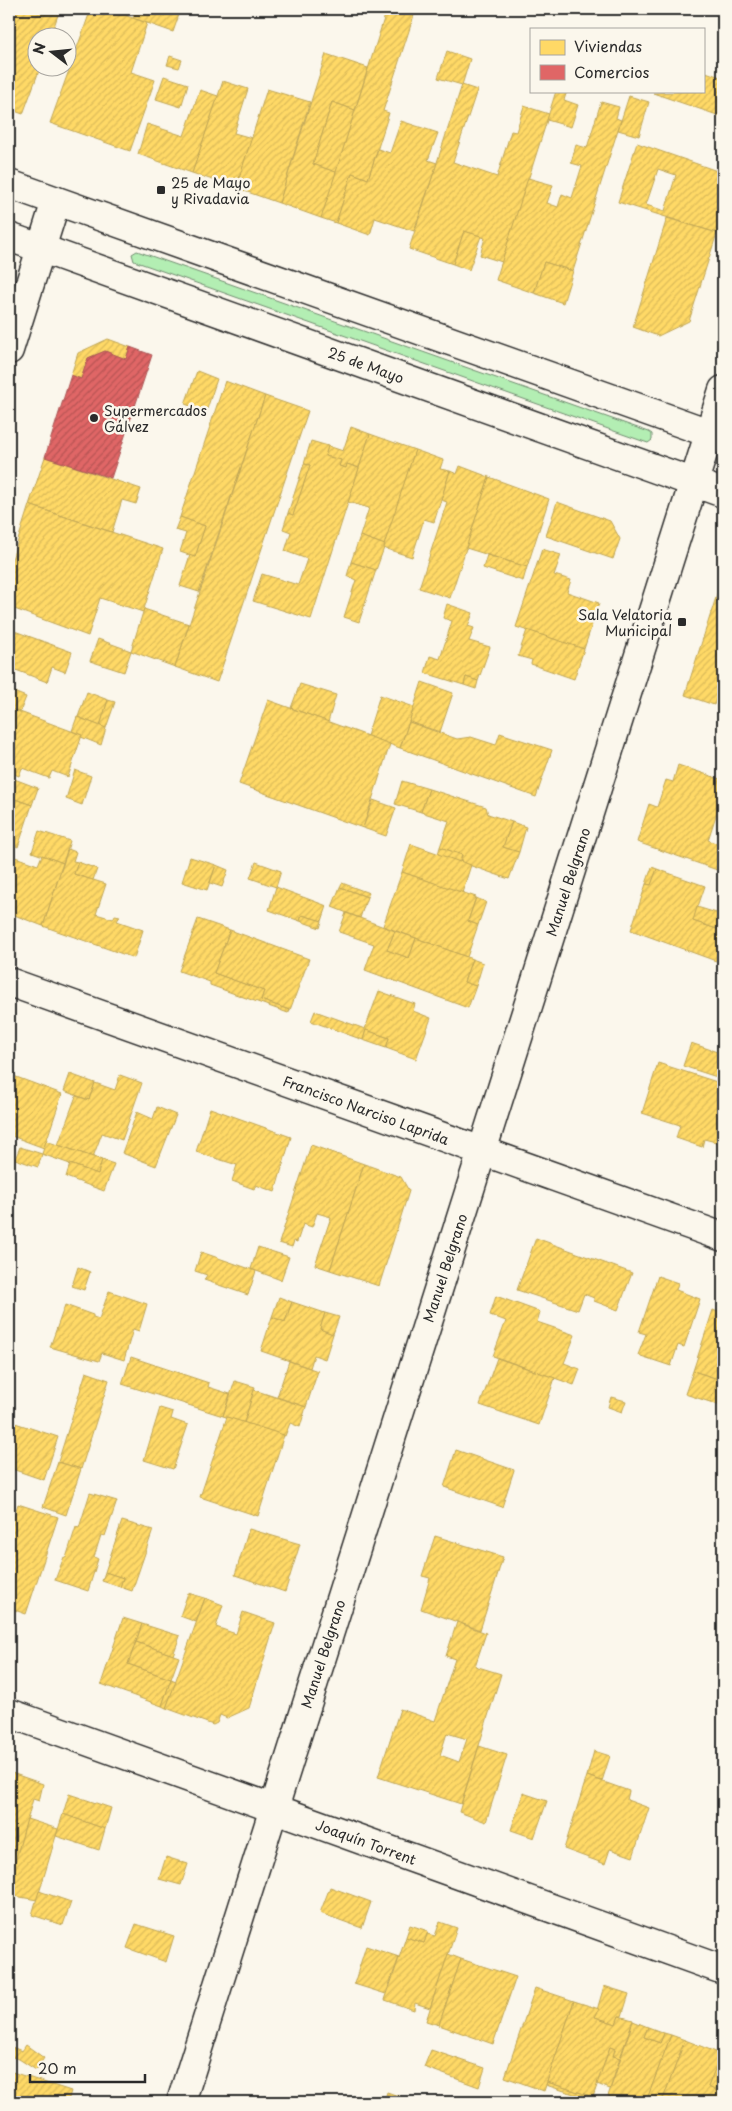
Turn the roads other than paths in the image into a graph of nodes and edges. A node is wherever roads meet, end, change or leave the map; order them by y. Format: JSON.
{"nodes":[{"id":1,"x":9,"y":184,"type":"edge"},
{"id":2,"x":56,"y":201,"type":"junction"},
{"id":3,"x":9,"y":237,"type":"edge"},
{"id":4,"x":41,"y":248,"type":"junction"},
{"id":5,"x":9,"y":350,"type":"edge"},
{"id":6,"x":723,"y":390,"type":"edge"},
{"id":7,"x":716,"y":435,"type":"edge"},
{"id":8,"x":694,"y":482,"type":"junction"},
{"id":9,"x":723,"y":493,"type":"edge"},
{"id":10,"x":9,"y":982,"type":"edge"},
{"id":11,"x":482,"y":1151,"type":"junction"},
{"id":12,"x":723,"y":1237,"type":"edge"},
{"id":13,"x":9,"y":1713,"type":"edge"},
{"id":14,"x":274,"y":1809,"type":"junction"},
{"id":15,"x":723,"y":1970,"type":"edge"},
{"id":16,"x":181,"y":2102,"type":"edge"}],
"edges":[{"from":1,"to":2,"type":"street"},
{"from":2,"to":4,"type":"street"},
{"from":2,"to":7,"type":"street"},
{"from":3,"to":4,"type":"street","name":"25 de Mayo"},
{"from":4,"to":5,"type":"street"},
{"from":4,"to":8,"type":"street","name":"25 de Mayo"},
{"from":6,"to":7,"type":"street","name":"Manuel Belgrano"},
{"from":7,"to":8,"type":"street","name":"Manuel Belgrano"},
{"from":8,"to":9,"type":"street","name":"25 de Mayo"},
{"from":8,"to":11,"type":"street","name":"Manuel Belgrano"},
{"from":10,"to":11,"type":"street","name":"Francisco Narciso Laprida"},
{"from":11,"to":12,"type":"street","name":"Francisco Narciso Laprida"},
{"from":11,"to":14,"type":"street","name":"Manuel Belgrano"},
{"from":13,"to":14,"type":"street","name":"Joaquín Torrent"},
{"from":14,"to":15,"type":"street","name":"Joaquín Torrent"},
{"from":14,"to":16,"type":"street","name":"Manuel Belgrano"}]}
